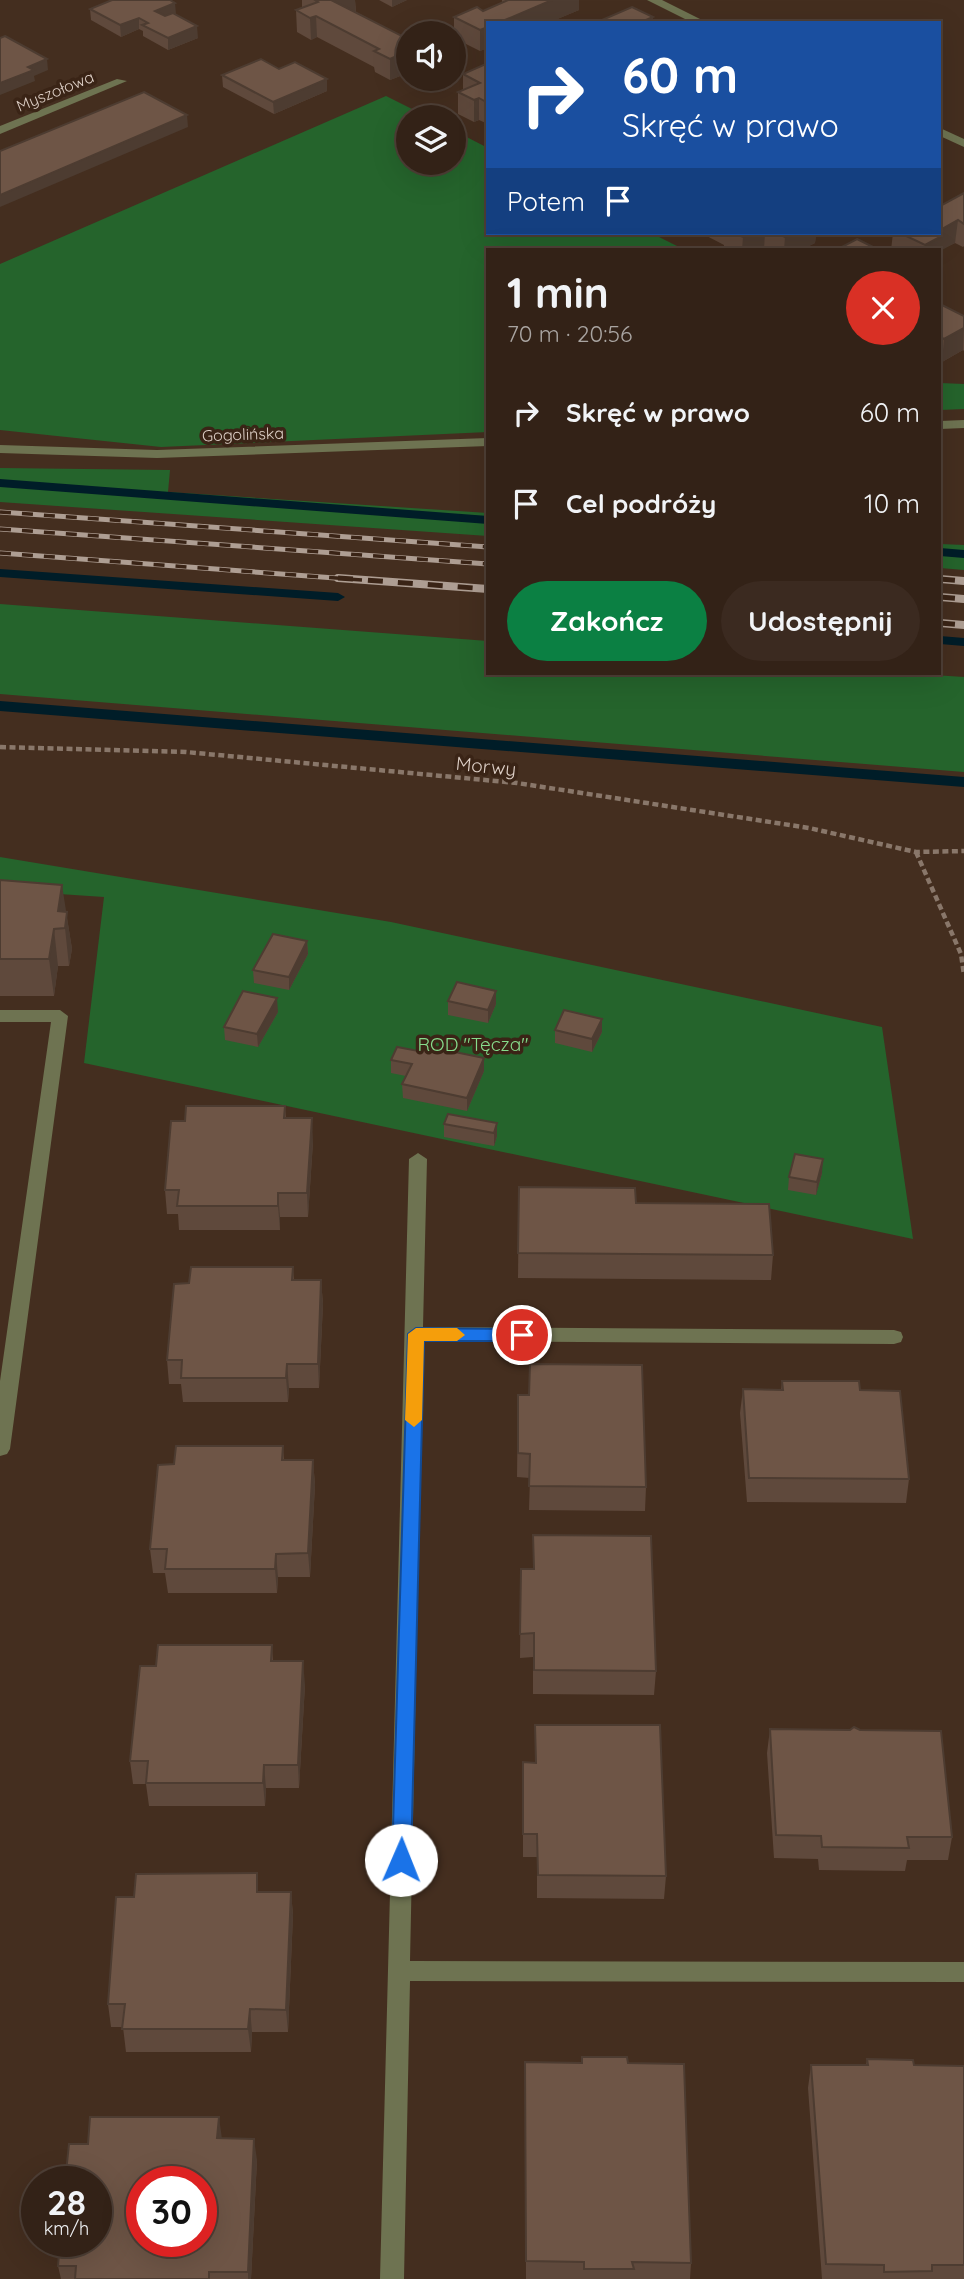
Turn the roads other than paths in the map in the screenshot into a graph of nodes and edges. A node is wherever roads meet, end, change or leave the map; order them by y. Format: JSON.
{"nodes":[{"id":1,"x":653,"y":0,"type":"edge"},
{"id":2,"x":699,"y":21,"type":"edge"},
{"id":3,"x":121,"y":81,"type":"dead end"},
{"id":4,"x":0,"y":131,"type":"edge"},
{"id":5,"x":941,"y":132,"type":"edge"},
{"id":6,"x":964,"y":143,"type":"edge"},
{"id":7,"x":964,"y":424,"type":"edge"},
{"id":8,"x":941,"y":425,"type":"edge"},
{"id":9,"x":486,"y":442,"type":"edge"},
{"id":10,"x":0,"y":449,"type":"edge"},
{"id":11,"x":0,"y":1016,"type":"edge"},
{"id":12,"x":418,"y":1160,"type":"dead end"},
{"id":13,"x":416,"y":1334,"type":"junction"},
{"id":14,"x":894,"y":1337,"type":"dead end"},
{"id":15,"x":0,"y":1450,"type":"edge"},
{"id":16,"x":398,"y":1971,"type":"junction"},
{"id":17,"x":964,"y":1972,"type":"edge"},
{"id":18,"x":392,"y":2279,"type":"edge"}],
"edges":[{"from":1,"to":2,"type":"street"},
{"from":3,"to":4,"type":"street","name":"Myszołowa"},
{"from":5,"to":6,"type":"street"},
{"from":7,"to":8,"type":"street"},
{"from":9,"to":10,"type":"street","name":"Gogolińska"},
{"from":11,"to":15,"type":"street"},
{"from":12,"to":13,"type":"street"},
{"from":13,"to":14,"type":"street"},
{"from":13,"to":16,"type":"street"},
{"from":16,"to":17,"type":"street"},
{"from":16,"to":18,"type":"street"}]}
